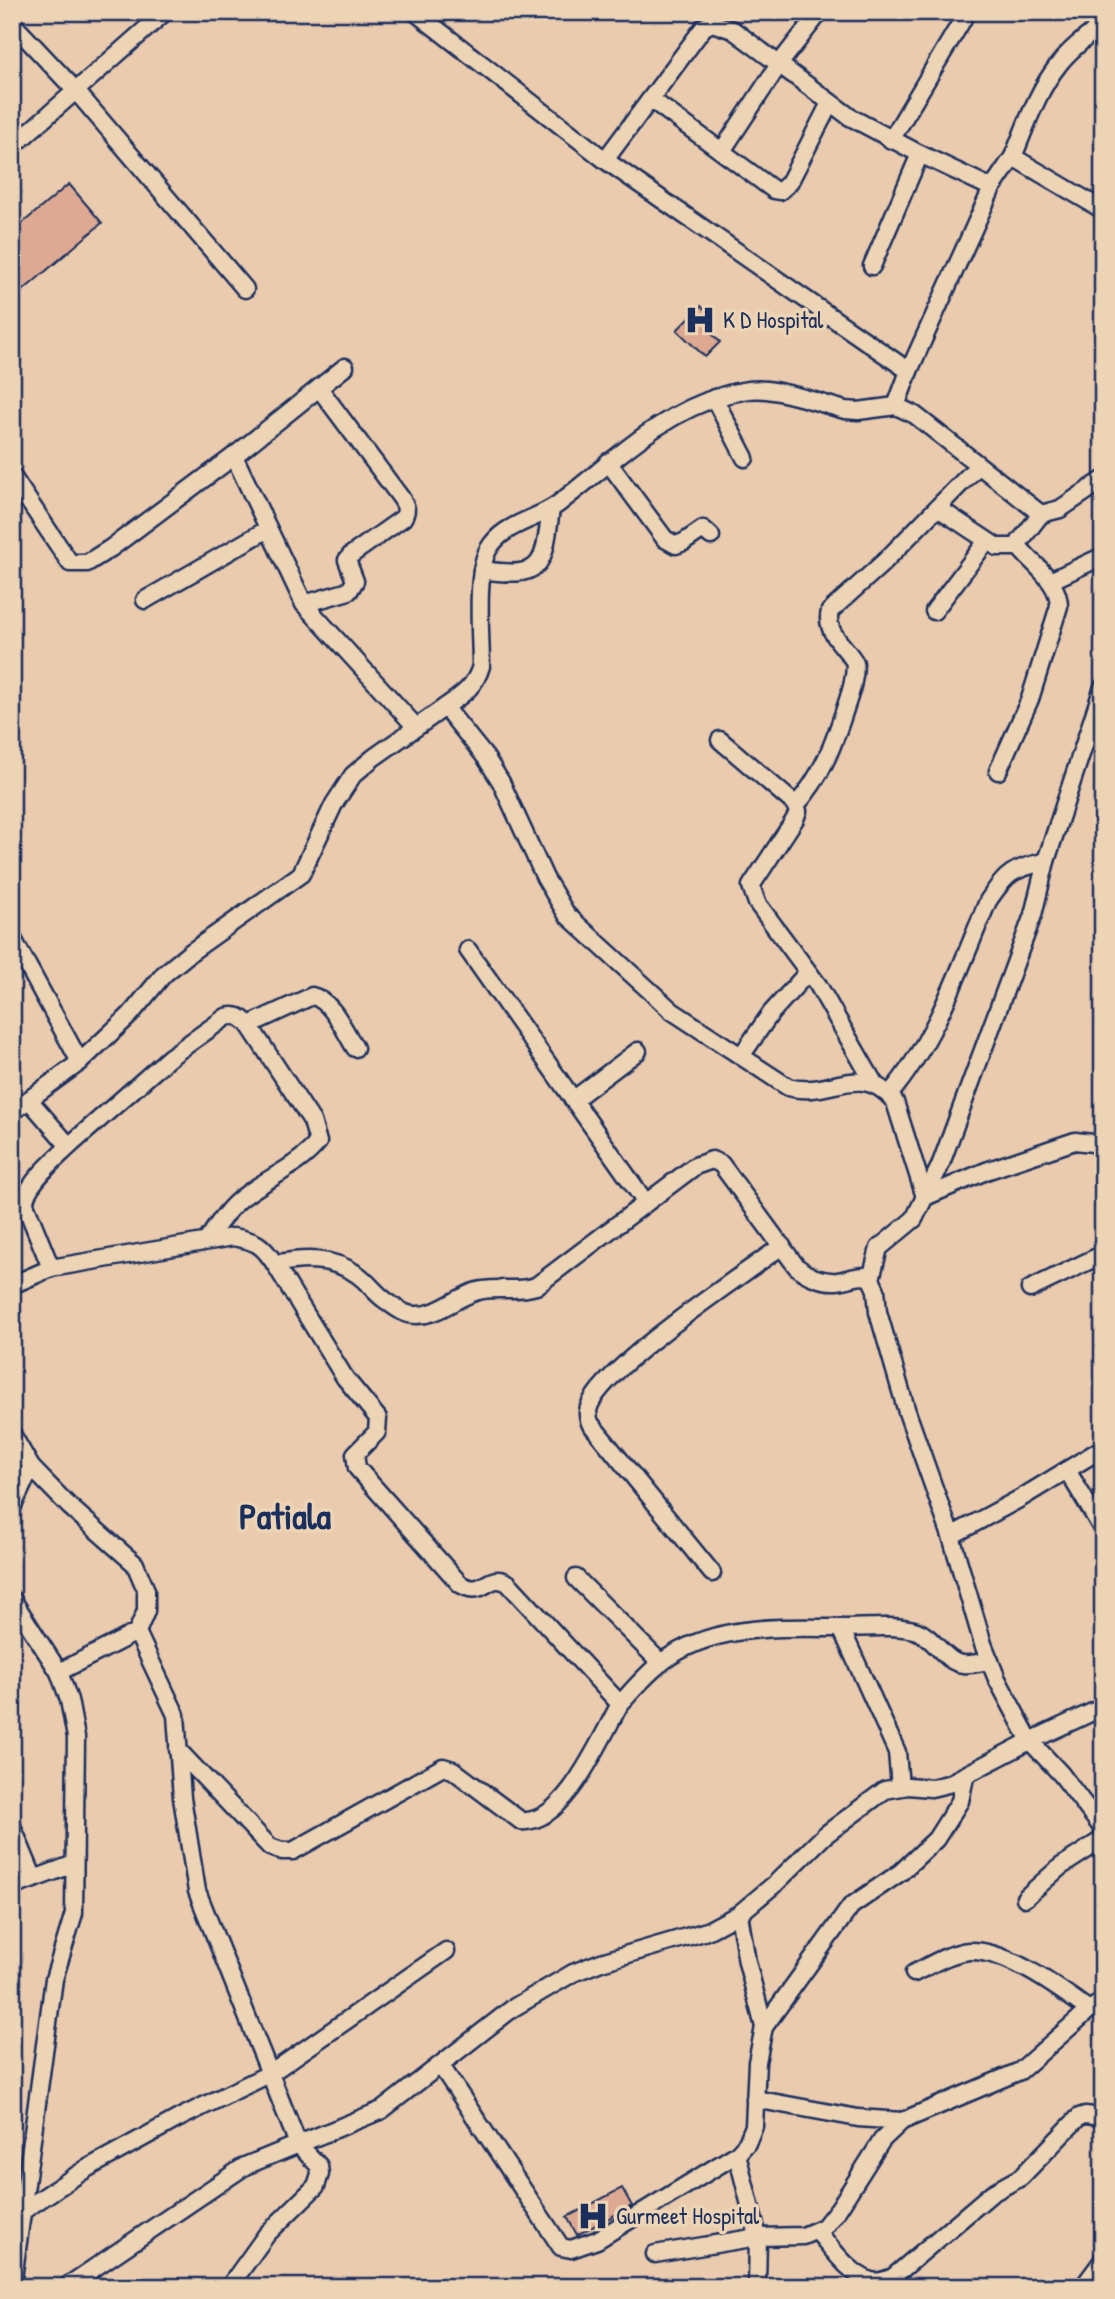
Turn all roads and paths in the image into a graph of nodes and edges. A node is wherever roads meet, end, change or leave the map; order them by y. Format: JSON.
{"nodes":[{"id":1,"x":415,"y":12,"type":"edge"},
{"id":2,"x":820,"y":12,"type":"edge"},
{"id":3,"x":163,"y":13,"type":"edge"},
{"id":4,"x":963,"y":19,"type":"dead end"},
{"id":5,"x":12,"y":23,"type":"edge"},
{"id":6,"x":1103,"y":24,"type":"edge"},
{"id":7,"x":780,"y":63,"type":"junction"},
{"id":8,"x":76,"y":91,"type":"junction"},
{"id":9,"x":652,"y":100,"type":"junction"},
{"id":10,"x":830,"y":103,"type":"junction"},
{"id":11,"x":891,"y":140,"type":"junction"},
{"id":12,"x":12,"y":147,"type":"edge"},
{"id":13,"x":722,"y":151,"type":"junction"},
{"id":14,"x":920,"y":155,"type":"junction"},
{"id":15,"x":1013,"y":157,"type":"junction"},
{"id":16,"x":605,"y":160,"type":"junction"},
{"id":17,"x":992,"y":188,"type":"junction"},
{"id":18,"x":1103,"y":210,"type":"edge"},
{"id":19,"x":872,"y":266,"type":"dead end"},
{"id":20,"x":244,"y":289,"type":"dead end"},
{"id":21,"x":345,"y":367,"type":"dead end"},
{"id":22,"x":909,"y":371,"type":"junction"},
{"id":23,"x":319,"y":388,"type":"junction"},
{"id":24,"x":714,"y":398,"type":"junction"},
{"id":25,"x":896,"y":406,"type":"junction"},
{"id":26,"x":234,"y":456,"type":"junction"},
{"id":27,"x":745,"y":458,"type":"dead end"},
{"id":28,"x":608,"y":461,"type":"junction"},
{"id":29,"x":978,"y":466,"type":"junction"},
{"id":30,"x":12,"y":476,"type":"edge"},
{"id":31,"x":1103,"y":480,"type":"edge"},
{"id":32,"x":938,"y":508,"type":"junction"},
{"id":33,"x":551,"y":509,"type":"junction"},
{"id":34,"x":1041,"y":514,"type":"junction"},
{"id":35,"x":268,"y":529,"type":"junction"},
{"id":36,"x":711,"y":537,"type":"dead end"},
{"id":37,"x":986,"y":542,"type":"junction"},
{"id":38,"x":1019,"y":547,"type":"junction"},
{"id":39,"x":1103,"y":556,"type":"edge"},
{"id":40,"x":482,"y":570,"type":"junction"},
{"id":41,"x":1050,"y":581,"type":"junction"},
{"id":42,"x":145,"y":600,"type":"dead end"},
{"id":43,"x":304,"y":604,"type":"junction"},
{"id":44,"x":934,"y":611,"type":"dead end"},
{"id":45,"x":1103,"y":687,"type":"edge"},
{"id":46,"x":445,"y":707,"type":"junction"},
{"id":47,"x":416,"y":727,"type":"junction"},
{"id":48,"x":720,"y":740,"type":"dead end"},
{"id":49,"x":998,"y":771,"type":"dead end"},
{"id":50,"x":796,"y":805,"type":"junction"},
{"id":51,"x":1045,"y":861,"type":"junction"},
{"id":52,"x":12,"y":937,"type":"edge"},
{"id":53,"x":468,"y":950,"type":"dead end"},
{"id":54,"x":808,"y":972,"type":"junction"},
{"id":55,"x":250,"y":1025,"type":"junction"},
{"id":56,"x":355,"y":1048,"type":"dead end"},
{"id":57,"x":638,"y":1051,"type":"dead end"},
{"id":58,"x":741,"y":1056,"type":"junction"},
{"id":59,"x":80,"y":1062,"type":"junction"},
{"id":60,"x":874,"y":1083,"type":"junction"},
{"id":61,"x":889,"y":1095,"type":"junction"},
{"id":62,"x":573,"y":1100,"type":"junction"},
{"id":63,"x":30,"y":1101,"type":"junction"},
{"id":64,"x":12,"y":1112,"type":"edge"},
{"id":65,"x":69,"y":1146,"type":"junction"},
{"id":66,"x":1103,"y":1149,"type":"edge"},
{"id":67,"x":925,"y":1197,"type":"junction"},
{"id":68,"x":646,"y":1203,"type":"junction"},
{"id":69,"x":208,"y":1239,"type":"junction"},
{"id":70,"x":782,"y":1246,"type":"junction"},
{"id":71,"x":1103,"y":1257,"type":"edge"},
{"id":72,"x":275,"y":1264,"type":"junction"},
{"id":73,"x":51,"y":1268,"type":"junction"},
{"id":74,"x":871,"y":1279,"type":"junction"},
{"id":75,"x":12,"y":1285,"type":"edge"},
{"id":76,"x":1030,"y":1289,"type":"dead end"},
{"id":77,"x":12,"y":1434,"type":"edge"},
{"id":78,"x":1103,"y":1448,"type":"edge"},
{"id":79,"x":31,"y":1467,"type":"junction"},
{"id":80,"x":1067,"y":1470,"type":"junction"},
{"id":81,"x":12,"y":1508,"type":"edge"},
{"id":82,"x":1103,"y":1530,"type":"edge"},
{"id":83,"x":951,"y":1536,"type":"junction"},
{"id":84,"x":712,"y":1573,"type":"dead end"},
{"id":85,"x":576,"y":1578,"type":"dead end"},
{"id":86,"x":12,"y":1599,"type":"edge"},
{"id":87,"x":841,"y":1628,"type":"junction"},
{"id":88,"x":137,"y":1632,"type":"junction"},
{"id":89,"x":990,"y":1661,"type":"junction"},
{"id":90,"x":661,"y":1663,"type":"junction"},
{"id":91,"x":59,"y":1672,"type":"junction"},
{"id":92,"x":620,"y":1704,"type":"junction"},
{"id":93,"x":1103,"y":1707,"type":"edge"},
{"id":94,"x":1030,"y":1741,"type":"junction"},
{"id":95,"x":178,"y":1750,"type":"junction"},
{"id":96,"x":965,"y":1777,"type":"junction"},
{"id":97,"x":900,"y":1787,"type":"junction"},
{"id":98,"x":12,"y":1826,"type":"edge"},
{"id":99,"x":1103,"y":1829,"type":"edge"},
{"id":100,"x":1103,"y":1839,"type":"edge"},
{"id":101,"x":74,"y":1864,"type":"junction"},
{"id":102,"x":34,"y":1879,"type":"junction"},
{"id":103,"x":12,"y":1887,"type":"edge"},
{"id":104,"x":1025,"y":1898,"type":"dead end"},
{"id":105,"x":739,"y":1914,"type":"junction"},
{"id":106,"x":446,"y":1951,"type":"dead end"},
{"id":107,"x":914,"y":1973,"type":"dead end"},
{"id":108,"x":1096,"y":2005,"type":"edge"},
{"id":109,"x":764,"y":2027,"type":"junction"},
{"id":110,"x":441,"y":2066,"type":"junction"},
{"id":111,"x":271,"y":2073,"type":"junction"},
{"id":112,"x":755,"y":2099,"type":"junction"},
{"id":113,"x":1103,"y":2117,"type":"edge"},
{"id":114,"x":902,"y":2120,"type":"junction"},
{"id":115,"x":298,"y":2144,"type":"junction"},
{"id":116,"x":737,"y":2154,"type":"junction"},
{"id":117,"x":18,"y":2211,"type":"edge"},
{"id":118,"x":817,"y":2231,"type":"junction"},
{"id":119,"x":758,"y":2237,"type":"junction"},
{"id":120,"x":655,"y":2254,"type":"dead end"},
{"id":121,"x":1103,"y":2260,"type":"edge"},
{"id":122,"x":75,"y":2285,"type":"edge"},
{"id":123,"x":12,"y":2287,"type":"edge"},
{"id":124,"x":229,"y":2287,"type":"edge"},
{"id":125,"x":757,"y":2287,"type":"edge"},
{"id":126,"x":1083,"y":2287,"type":"edge"}],
"edges":[{"from":1,"to":16,"type":"street"},
{"from":2,"to":7,"type":"street"},
{"from":3,"to":8,"type":"street"},
{"from":4,"to":11,"type":"street"},
{"from":5,"to":8,"type":"street"},
{"from":6,"to":15,"type":"street"},
{"from":7,"to":9,"type":"street"},
{"from":7,"to":10,"type":"street"},
{"from":7,"to":13,"type":"street"},
{"from":8,"to":12,"type":"street"},
{"from":8,"to":20,"type":"street"},
{"from":9,"to":13,"type":"street"},
{"from":9,"to":16,"type":"street"},
{"from":10,"to":11,"type":"street"},
{"from":10,"to":13,"type":"street"},
{"from":11,"to":14,"type":"street"},
{"from":14,"to":17,"type":"street"},
{"from":14,"to":19,"type":"street"},
{"from":15,"to":17,"type":"street"},
{"from":15,"to":18,"type":"street"},
{"from":16,"to":22,"type":"street"},
{"from":17,"to":22,"type":"street"},
{"from":21,"to":23,"type":"street"},
{"from":22,"to":25,"type":"street"},
{"from":23,"to":26,"type":"street"},
{"from":23,"to":43,"type":"street"},
{"from":24,"to":25,"type":"street"},
{"from":24,"to":27,"type":"street"},
{"from":24,"to":28,"type":"street"},
{"from":25,"to":29,"type":"street"},
{"from":26,"to":30,"type":"street"},
{"from":26,"to":35,"type":"street"},
{"from":28,"to":33,"type":"street"},
{"from":28,"to":36,"type":"street"},
{"from":29,"to":32,"type":"street"},
{"from":29,"to":34,"type":"street"},
{"from":31,"to":34,"type":"street"},
{"from":32,"to":37,"type":"street"},
{"from":32,"to":50,"type":"street"},
{"from":33,"to":40,"type":"street"},
{"from":33,"to":40,"type":"street"},
{"from":34,"to":38,"type":"street"},
{"from":35,"to":42,"type":"street"},
{"from":35,"to":43,"type":"street"},
{"from":37,"to":38,"type":"street"},
{"from":37,"to":44,"type":"street"},
{"from":38,"to":41,"type":"street"},
{"from":39,"to":41,"type":"street"},
{"from":40,"to":46,"type":"street"},
{"from":41,"to":49,"type":"street"},
{"from":43,"to":47,"type":"street"},
{"from":45,"to":51,"type":"street"},
{"from":46,"to":47,"type":"street"},
{"from":46,"to":58,"type":"street"},
{"from":47,"to":59,"type":"street"},
{"from":48,"to":50,"type":"street"},
{"from":50,"to":54,"type":"street"},
{"from":51,"to":61,"type":"street"},
{"from":51,"to":67,"type":"street"},
{"from":52,"to":59,"type":"street"},
{"from":53,"to":62,"type":"street"},
{"from":54,"to":58,"type":"street"},
{"from":54,"to":60,"type":"street"},
{"from":55,"to":56,"type":"street"},
{"from":55,"to":65,"type":"street"},
{"from":55,"to":69,"type":"street"},
{"from":57,"to":62,"type":"street"},
{"from":58,"to":60,"type":"street"},
{"from":59,"to":63,"type":"street"},
{"from":60,"to":61,"type":"street"},
{"from":61,"to":67,"type":"street"},
{"from":62,"to":68,"type":"street"},
{"from":63,"to":64,"type":"street"},
{"from":63,"to":65,"type":"street"},
{"from":65,"to":73,"type":"street"},
{"from":66,"to":67,"type":"street"},
{"from":67,"to":74,"type":"street"},
{"from":68,"to":70,"type":"street"},
{"from":68,"to":72,"type":"street"},
{"from":69,"to":72,"type":"street"},
{"from":69,"to":73,"type":"street"},
{"from":70,"to":74,"type":"street"},
{"from":70,"to":84,"type":"street"},
{"from":71,"to":76,"type":"street"},
{"from":72,"to":92,"type":"street"},
{"from":73,"to":75,"type":"street"},
{"from":74,"to":83,"type":"street"},
{"from":77,"to":79,"type":"street"},
{"from":78,"to":80,"type":"street"},
{"from":79,"to":81,"type":"street"},
{"from":79,"to":88,"type":"street"},
{"from":80,"to":82,"type":"street"},
{"from":80,"to":83,"type":"street"},
{"from":83,"to":89,"type":"street"},
{"from":85,"to":90,"type":"street"},
{"from":86,"to":91,"type":"street"},
{"from":87,"to":89,"type":"street"},
{"from":87,"to":90,"type":"street"},
{"from":87,"to":97,"type":"street"},
{"from":88,"to":91,"type":"street"},
{"from":88,"to":95,"type":"street"},
{"from":89,"to":94,"type":"street"},
{"from":90,"to":92,"type":"street"},
{"from":91,"to":101,"type":"street"},
{"from":92,"to":95,"type":"street"},
{"from":93,"to":94,"type":"street"},
{"from":94,"to":96,"type":"street"},
{"from":94,"to":99,"type":"street"},
{"from":95,"to":111,"type":"street"},
{"from":96,"to":97,"type":"street"},
{"from":96,"to":109,"type":"street"},
{"from":97,"to":105,"type":"street"},
{"from":98,"to":102,"type":"street"},
{"from":100,"to":104,"type":"street"},
{"from":101,"to":102,"type":"street"},
{"from":101,"to":117,"type":"street"},
{"from":102,"to":103,"type":"street"},
{"from":105,"to":109,"type":"street"},
{"from":105,"to":110,"type":"street"},
{"from":106,"to":111,"type":"street"},
{"from":107,"to":108,"type":"street"},
{"from":108,"to":114,"type":"street"},
{"from":109,"to":112,"type":"street"},
{"from":110,"to":115,"type":"street"},
{"from":110,"to":116,"type":"street"},
{"from":111,"to":115,"type":"street"},
{"from":111,"to":117,"type":"street"},
{"from":112,"to":114,"type":"street"},
{"from":112,"to":116,"type":"street"},
{"from":113,"to":118,"type":"street"},
{"from":114,"to":118,"type":"street"},
{"from":115,"to":122,"type":"street"},
{"from":115,"to":124,"type":"street"},
{"from":116,"to":119,"type":"street"},
{"from":117,"to":123,"type":"street"},
{"from":118,"to":119,"type":"street"},
{"from":119,"to":120,"type":"street"},
{"from":119,"to":125,"type":"street"},
{"from":121,"to":126,"type":"street"}]}
